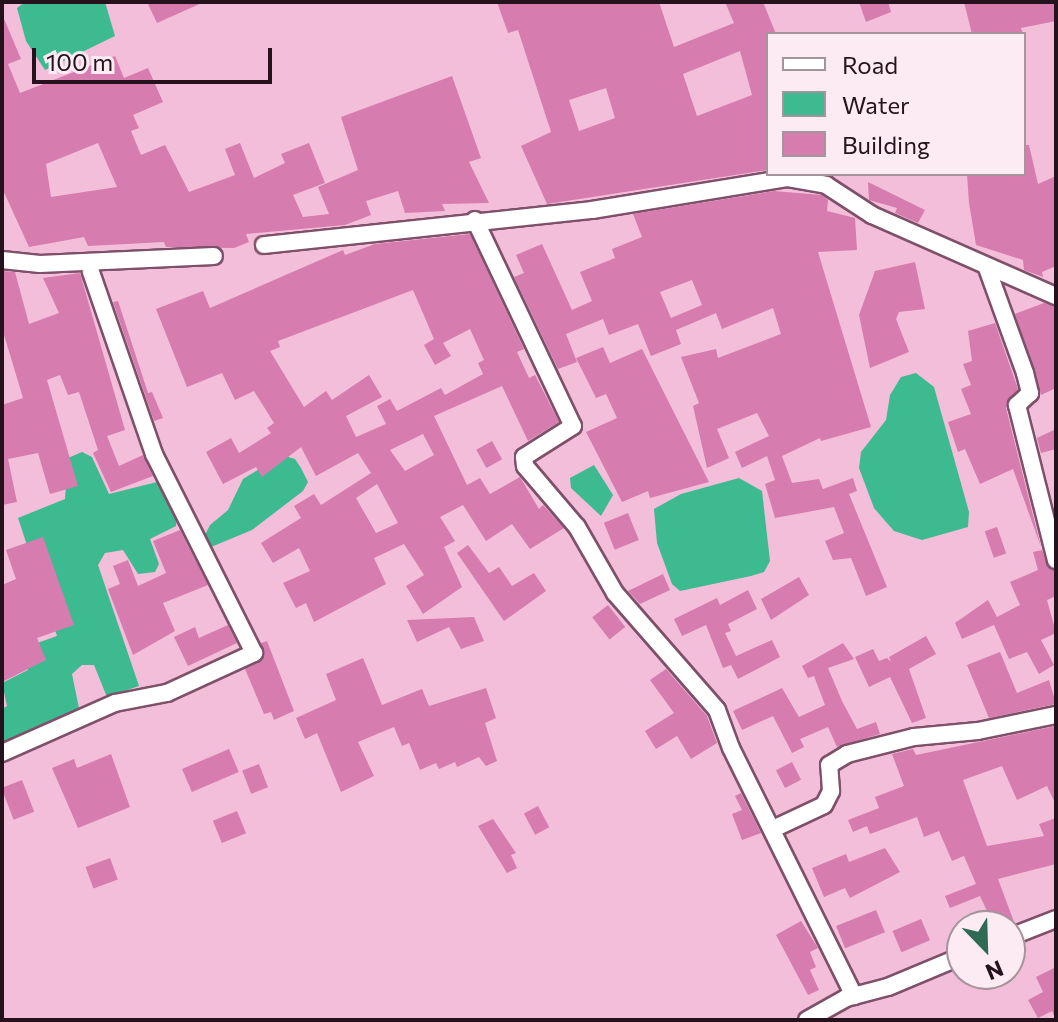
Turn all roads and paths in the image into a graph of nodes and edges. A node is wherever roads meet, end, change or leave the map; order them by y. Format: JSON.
{"nodes":[{"id":1,"x":475,"y":220,"type":"junction"},
{"id":2,"x":264,"y":245,"type":"dead end"},
{"id":3,"x":214,"y":256,"type":"dead end"},
{"id":4,"x":2,"y":260,"type":"edge"},
{"id":5,"x":987,"y":268,"type":"junction"},
{"id":6,"x":91,"y":272,"type":"dead end"},
{"id":7,"x":1056,"y":296,"type":"edge"},
{"id":8,"x":1056,"y":560,"type":"edge"},
{"id":9,"x":1056,"y":715,"type":"edge"},
{"id":10,"x":2,"y":753,"type":"edge"},
{"id":11,"x":773,"y":829,"type":"junction"},
{"id":12,"x":1056,"y":919,"type":"edge"},
{"id":13,"x":1026,"y":931,"type":"edge"},
{"id":14,"x":946,"y":962,"type":"edge"},
{"id":15,"x":854,"y":996,"type":"junction"},
{"id":16,"x":813,"y":1018,"type":"edge"}],
"edges":[{"from":1,"to":2,"type":"street"},
{"from":1,"to":5,"type":"street"},
{"from":1,"to":11,"type":"street"},
{"from":3,"to":4,"type":"street"},
{"from":5,"to":7,"type":"street"},
{"from":5,"to":8,"type":"street"},
{"from":6,"to":10,"type":"street"},
{"from":9,"to":11,"type":"street"},
{"from":11,"to":15,"type":"street"},
{"from":12,"to":13,"type":"street"},
{"from":14,"to":15,"type":"street"},
{"from":15,"to":16,"type":"street"}]}
